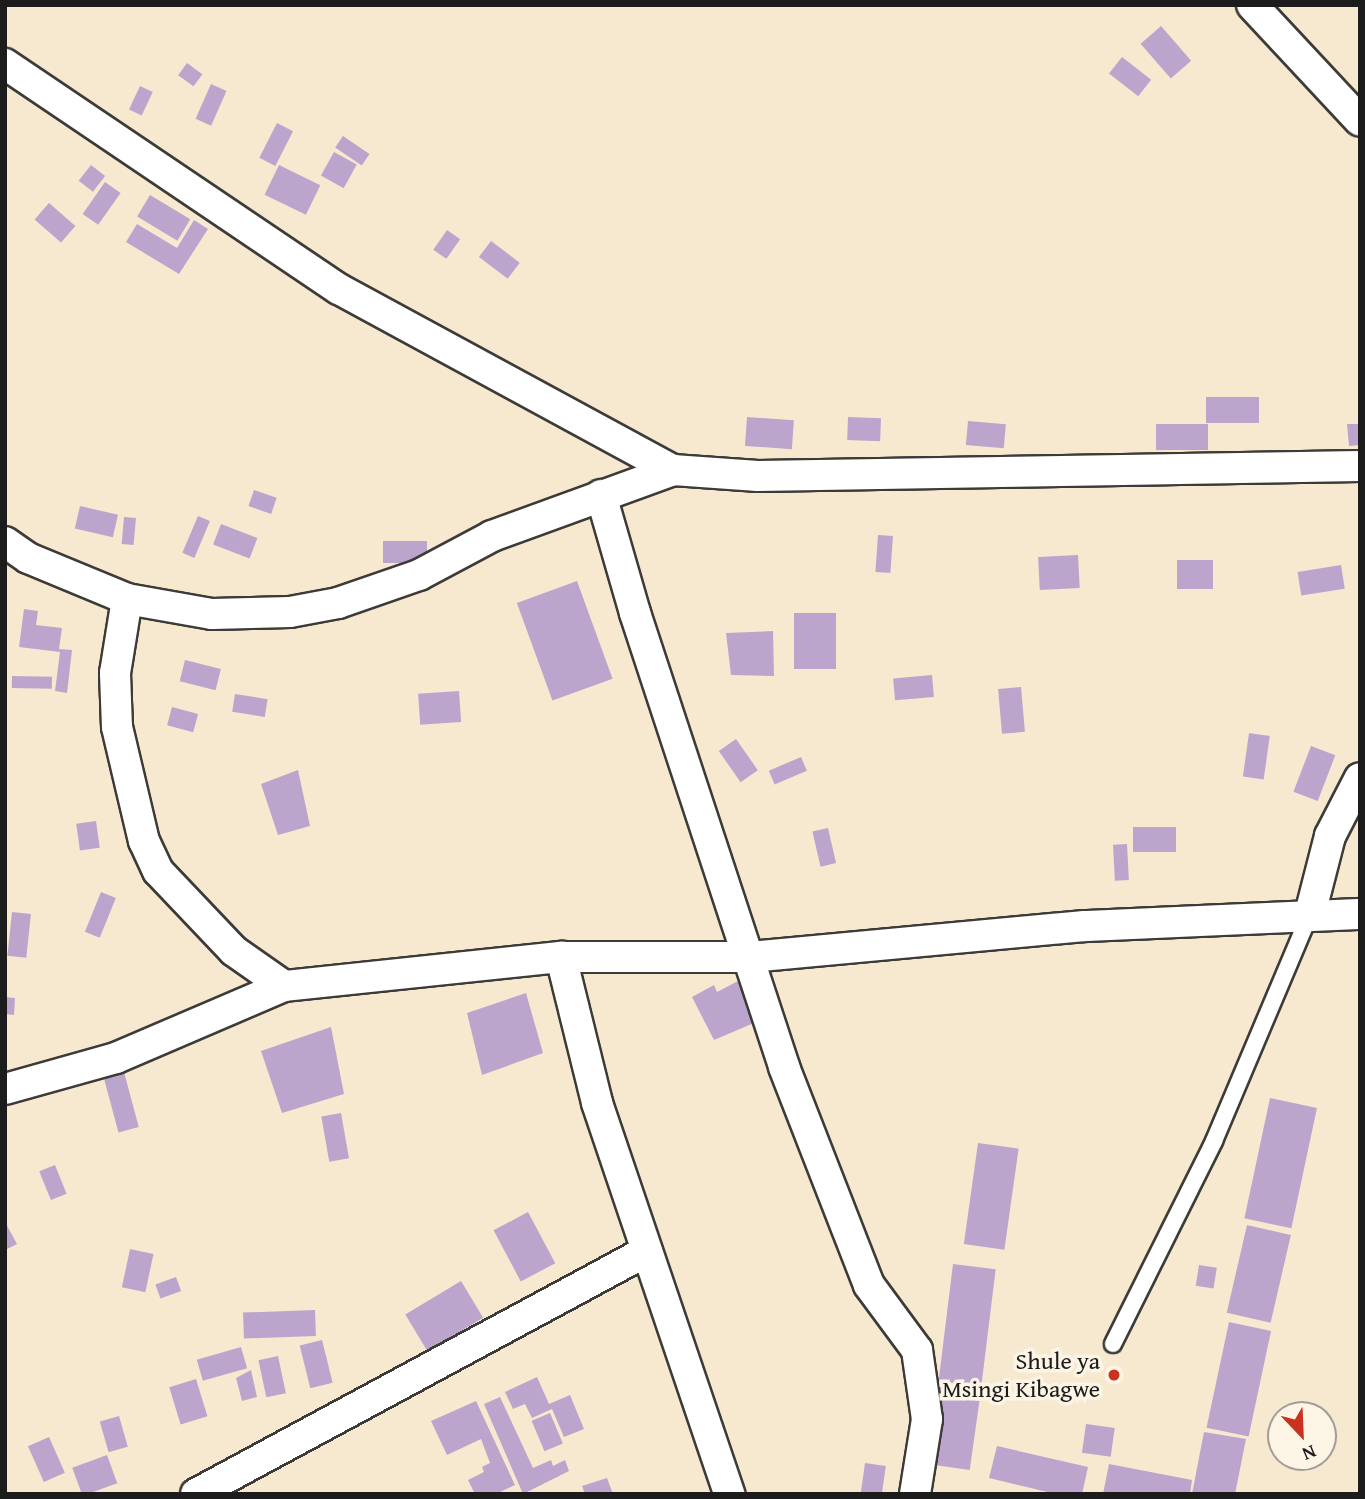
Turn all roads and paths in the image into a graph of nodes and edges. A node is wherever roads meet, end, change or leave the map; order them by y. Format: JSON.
{"nodes":[{"id":1,"x":1252,"y":5,"type":"edge"},
{"id":2,"x":5,"y":64,"type":"edge"},
{"id":3,"x":1360,"y":121,"type":"edge"},
{"id":4,"x":1360,"y":466,"type":"edge"},
{"id":5,"x":673,"y":470,"type":"junction"},
{"id":6,"x":601,"y":495,"type":"junction"},
{"id":7,"x":5,"y":542,"type":"edge"},
{"id":8,"x":127,"y":599,"type":"junction"},
{"id":9,"x":1360,"y":778,"type":"edge"},
{"id":10,"x":1310,"y":914,"type":"junction"},
{"id":11,"x":1360,"y":914,"type":"edge"},
{"id":12,"x":561,"y":957,"type":"junction"},
{"id":13,"x":750,"y":957,"type":"junction"},
{"id":14,"x":284,"y":986,"type":"junction"},
{"id":15,"x":5,"y":1089,"type":"edge"},
{"id":16,"x":647,"y":1251,"type":"junction"},
{"id":17,"x":1113,"y":1344,"type":"dead end"},
{"id":18,"x":196,"y":1494,"type":"edge"},
{"id":19,"x":729,"y":1494,"type":"edge"},
{"id":20,"x":915,"y":1494,"type":"edge"}],
"edges":[{"from":1,"to":3,"type":"street"},
{"from":2,"to":5,"type":"street"},
{"from":4,"to":5,"type":"street"},
{"from":5,"to":6,"type":"street"},
{"from":6,"to":8,"type":"street"},
{"from":6,"to":13,"type":"street"},
{"from":7,"to":8,"type":"street"},
{"from":8,"to":14,"type":"street"},
{"from":9,"to":10,"type":"street"},
{"from":10,"to":11,"type":"street"},
{"from":10,"to":13,"type":"street"},
{"from":10,"to":17,"type":"lane"},
{"from":12,"to":13,"type":"street"},
{"from":12,"to":14,"type":"street"},
{"from":12,"to":16,"type":"street"},
{"from":13,"to":20,"type":"street"},
{"from":14,"to":15,"type":"street"},
{"from":16,"to":18,"type":"street"},
{"from":16,"to":19,"type":"street"}]}
